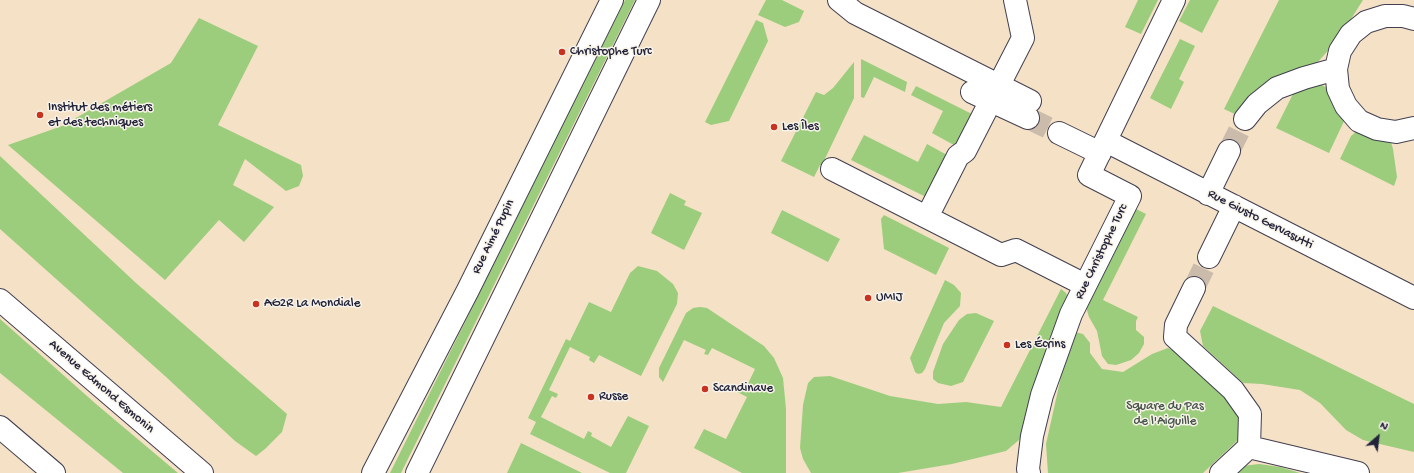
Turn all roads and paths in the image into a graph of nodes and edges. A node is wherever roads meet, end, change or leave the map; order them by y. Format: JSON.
{"nodes":[{"id":1,"x":612,"y":0,"type":"edge"},
{"id":2,"x":649,"y":0,"type":"edge"},
{"id":3,"x":838,"y":0,"type":"edge"},
{"id":4,"x":1015,"y":0,"type":"edge"},
{"id":5,"x":1174,"y":0,"type":"edge"},
{"id":6,"x":1387,"y":8,"type":"edge"},
{"id":7,"x":1414,"y":19,"type":"edge"},
{"id":8,"x":1336,"y":69,"type":"junction"},
{"id":9,"x":987,"y":93,"type":"junction"},
{"id":10,"x":1029,"y":110,"type":"tunnel mouth"},
{"id":11,"x":1245,"y":119,"type":"tunnel mouth"},
{"id":12,"x":1414,"y":128,"type":"edge"},
{"id":13,"x":1059,"y":133,"type":"tunnel mouth"},
{"id":14,"x":1103,"y":147,"type":"junction"},
{"id":15,"x":1229,"y":151,"type":"tunnel mouth"},
{"id":16,"x":832,"y":169,"type":"dead end"},
{"id":17,"x":1208,"y":194,"type":"junction"},
{"id":18,"x":1234,"y":206,"type":"junction"},
{"id":19,"x":927,"y":217,"type":"junction"},
{"id":20,"x":1209,"y":257,"type":"tunnel mouth"},
{"id":21,"x":1085,"y":285,"type":"junction"},
{"id":22,"x":1194,"y":288,"type":"tunnel mouth"},
{"id":23,"x":1414,"y":298,"type":"edge"},
{"id":24,"x":0,"y":300,"type":"edge"},
{"id":25,"x":0,"y":427,"type":"edge"},
{"id":26,"x":1249,"y":447,"type":"junction"},
{"id":27,"x":1028,"y":471,"type":"edge"},
{"id":28,"x":54,"y":473,"type":"edge"},
{"id":29,"x":202,"y":473,"type":"edge"},
{"id":30,"x":374,"y":473,"type":"edge"},
{"id":31,"x":416,"y":473,"type":"edge"},
{"id":32,"x":1220,"y":473,"type":"edge"},
{"id":33,"x":1358,"y":473,"type":"edge"}],
"edges":[{"from":1,"to":30,"type":"street","name":"Rue Aimé Pupin"},
{"from":2,"to":31,"type":"street"},
{"from":3,"to":9,"type":"street"},
{"from":4,"to":9,"type":"street"},
{"from":5,"to":14,"type":"street","name":"Rue Christophe Turc"},
{"from":6,"to":7,"type":"street"},
{"from":6,"to":8,"type":"street"},
{"from":8,"to":11,"type":"street"},
{"from":8,"to":12,"type":"street"},
{"from":9,"to":10,"type":"street"},
{"from":9,"to":19,"type":"street"},
{"from":13,"to":14,"type":"street","name":"Rue Giusto Gervasutti"},
{"from":14,"to":17,"type":"street","name":"Rue Giusto Gervasutti"},
{"from":14,"to":21,"type":"street","name":"Rue Christophe Turc"},
{"from":15,"to":17,"type":"street"},
{"from":16,"to":19,"type":"street"},
{"from":17,"to":18,"type":"street","name":"Rue Giusto Gervasutti"},
{"from":18,"to":20,"type":"street"},
{"from":18,"to":23,"type":"street","name":"Rue Giusto Gervasutti"},
{"from":19,"to":21,"type":"street"},
{"from":21,"to":27,"type":"street","name":"Rue Christophe Turc"},
{"from":22,"to":26,"type":"street"},
{"from":24,"to":29,"type":"street","name":"Avenue Edmond Esmonin"},
{"from":25,"to":28,"type":"street"},
{"from":26,"to":32,"type":"street"},
{"from":26,"to":33,"type":"street"}]}
